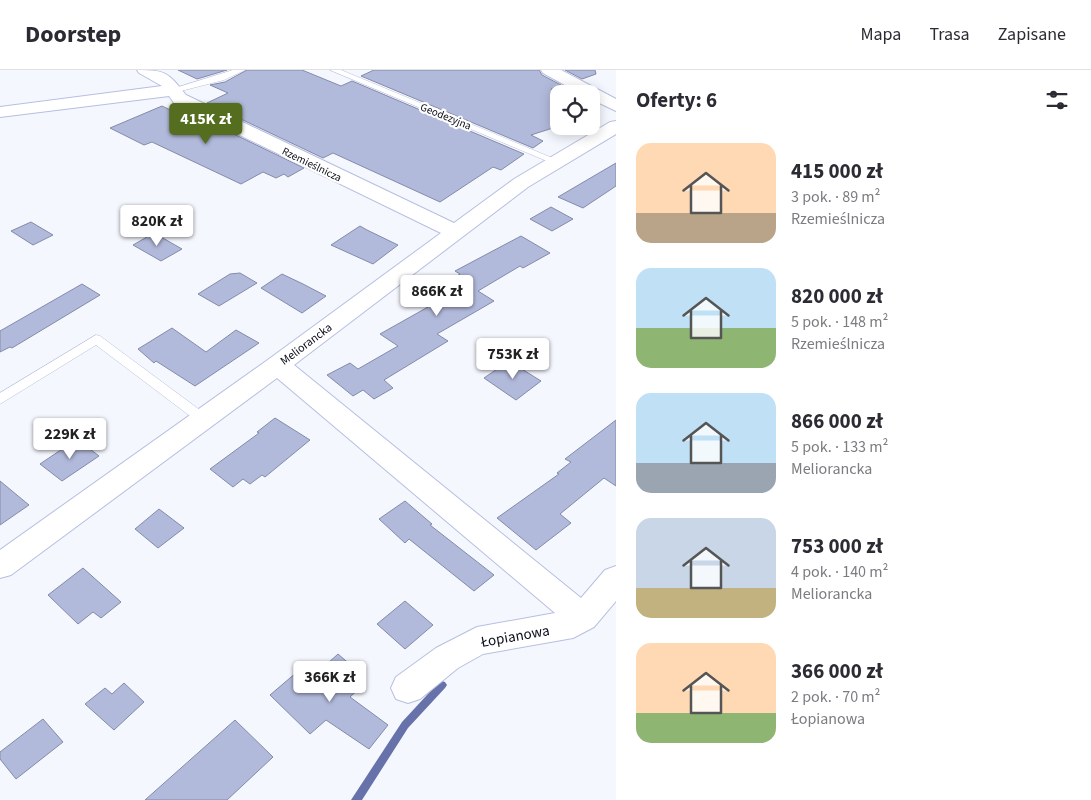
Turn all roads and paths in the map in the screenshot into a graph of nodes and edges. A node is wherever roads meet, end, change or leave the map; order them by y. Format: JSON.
{"nodes":[{"id":1,"x":145,"y":70,"type":"edge"},
{"id":2,"x":241,"y":70,"type":"edge"},
{"id":3,"x":334,"y":70,"type":"edge"},
{"id":4,"x":549,"y":70,"type":"edge"},
{"id":5,"x":173,"y":90,"type":"junction"},
{"id":6,"x":616,"y":106,"type":"edge"},
{"id":7,"x":0,"y":112,"type":"edge"},
{"id":8,"x":616,"y":126,"type":"edge"},
{"id":9,"x":557,"y":162,"type":"junction"},
{"id":10,"x":456,"y":232,"type":"junction"},
{"id":11,"x":278,"y":365,"type":"junction"},
{"id":12,"x":0,"y":398,"type":"edge"},
{"id":13,"x":203,"y":419,"type":"junction"},
{"id":14,"x":0,"y":566,"type":"edge"},
{"id":15,"x":616,"y":579,"type":"edge"},
{"id":16,"x":583,"y":618,"type":"junction"},
{"id":17,"x":408,"y":688,"type":"dead end"}],
"edges":[{"from":1,"to":5,"type":"street","name":"Rzemieślnicza"},
{"from":2,"to":5,"type":"lane"},
{"from":3,"to":9,"type":"lane","name":"Geodezyjna"},
{"from":4,"to":6,"type":"street"},
{"from":5,"to":7,"type":"street"},
{"from":5,"to":10,"type":"street","name":"Rzemieślnicza"},
{"from":8,"to":9,"type":"street","name":"Meliorancka"},
{"from":9,"to":10,"type":"street","name":"Meliorancka"},
{"from":10,"to":11,"type":"street","name":"Meliorancka"},
{"from":11,"to":13,"type":"street","name":"Meliorancka"},
{"from":11,"to":16,"type":"street"},
{"from":12,"to":13,"type":"lane"},
{"from":13,"to":14,"type":"street","name":"Meliorancka"},
{"from":15,"to":16,"type":"street","name":"Łopianowa"},
{"from":16,"to":17,"type":"street","name":"Łopianowa"}]}
